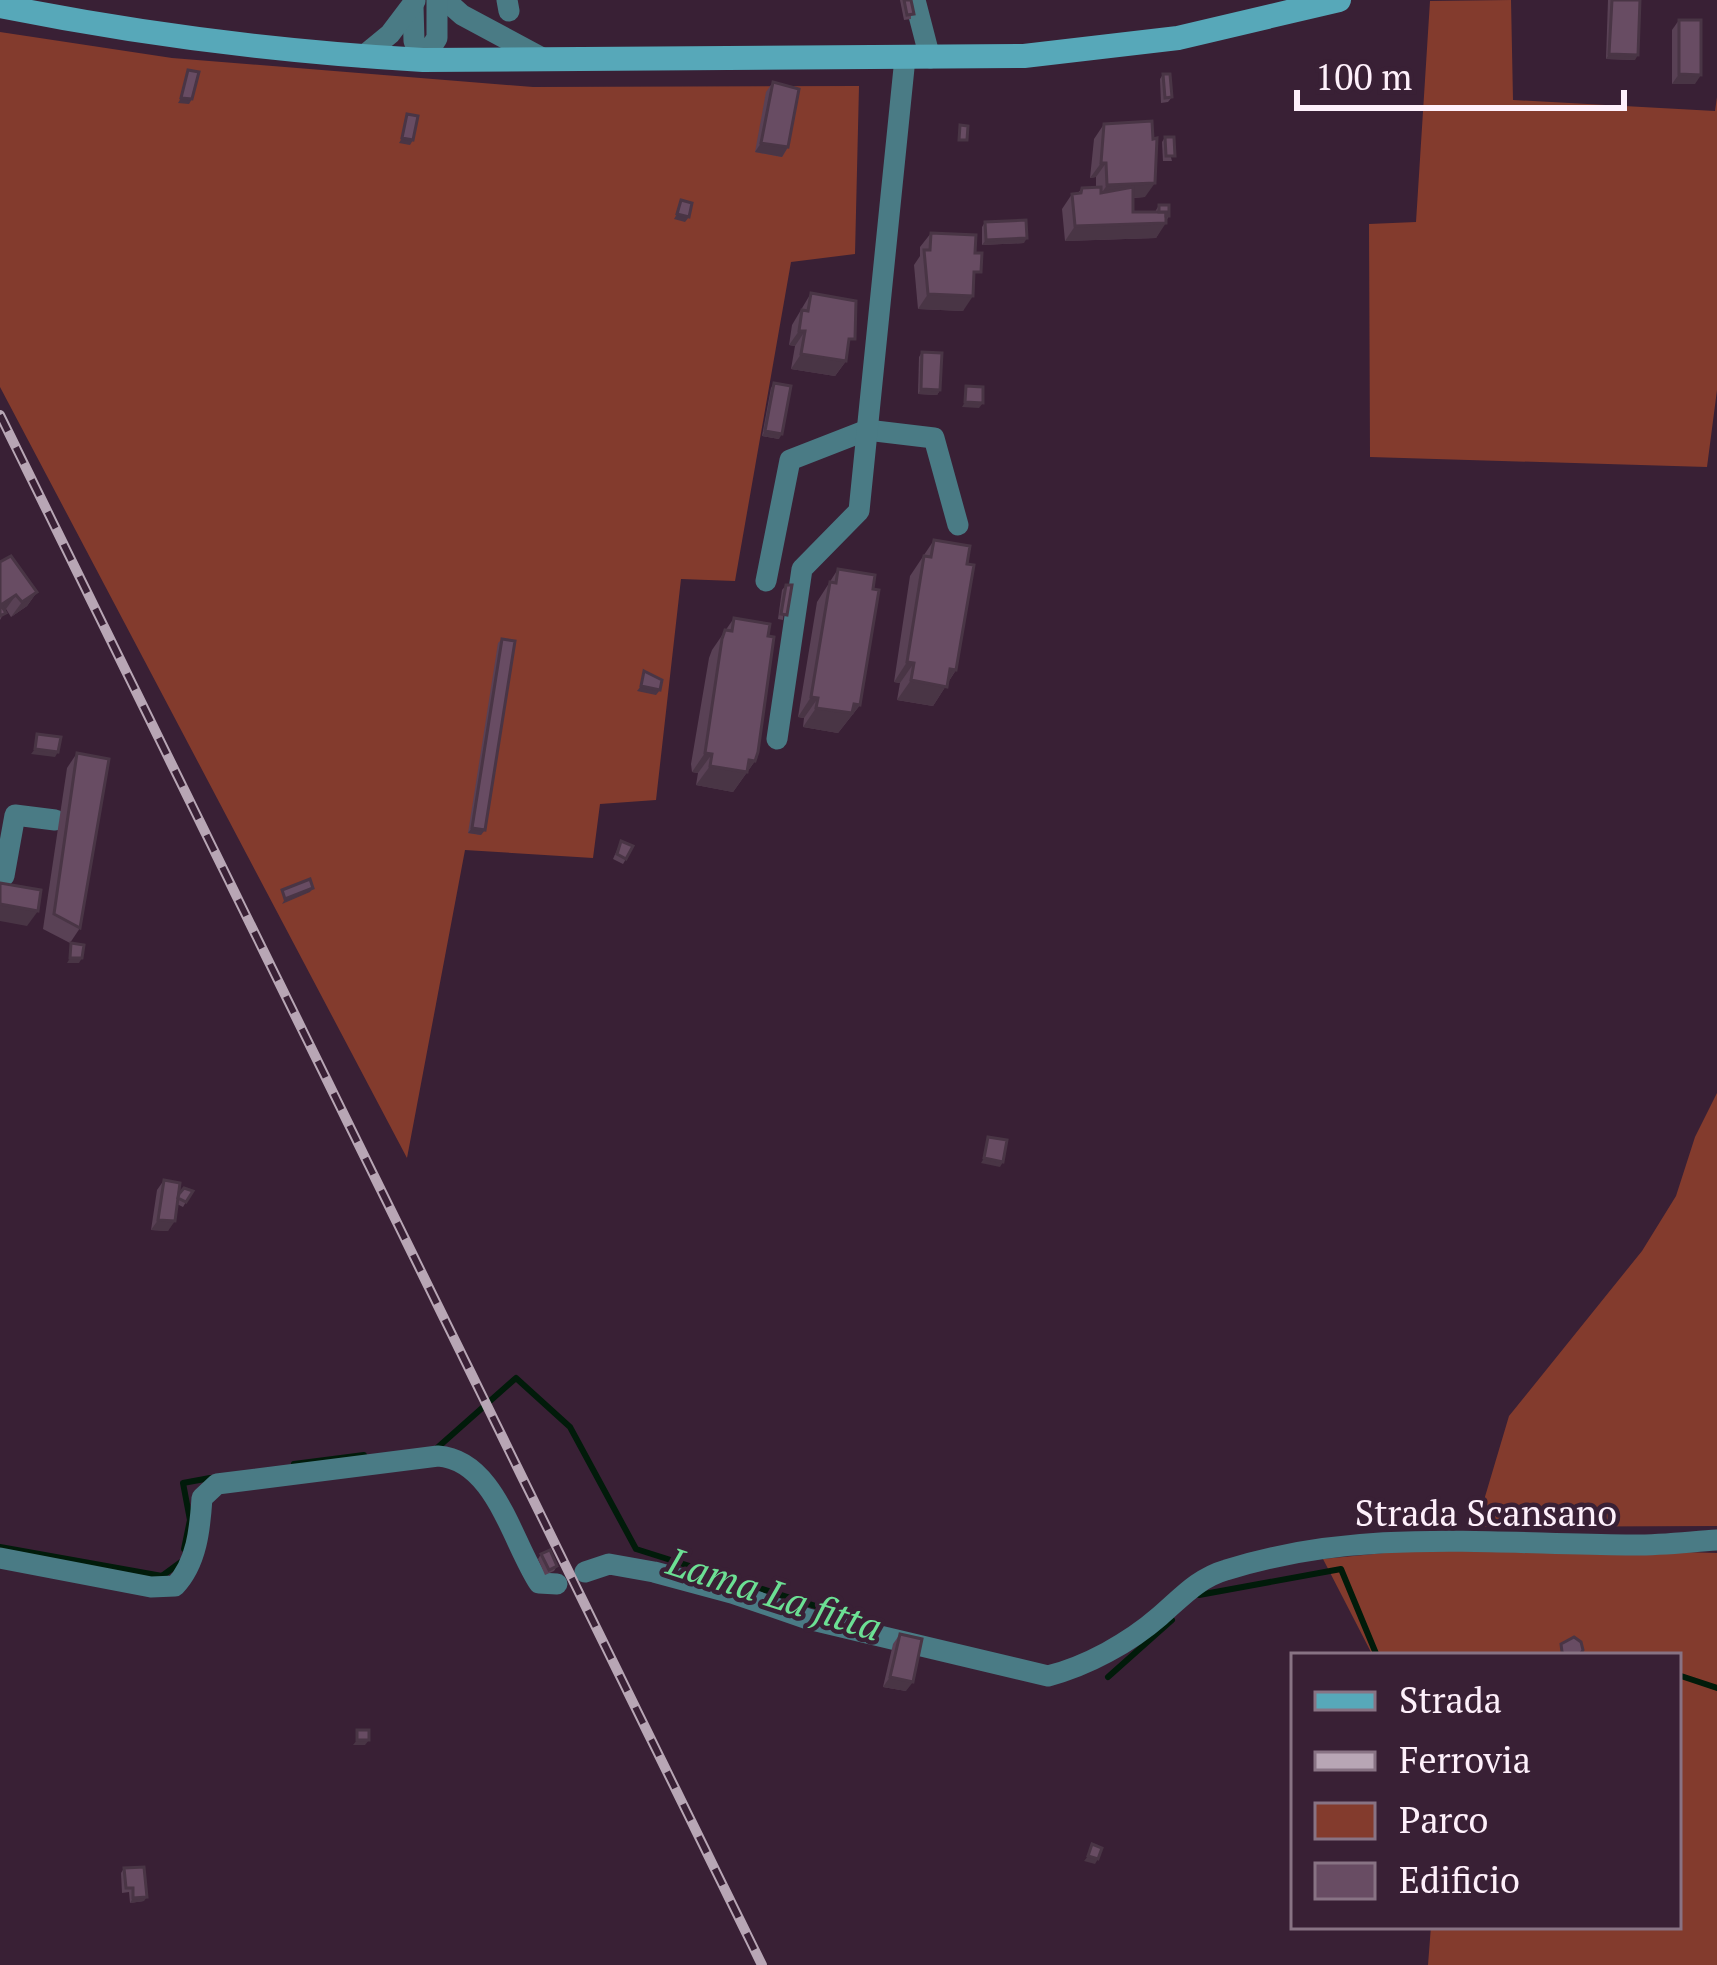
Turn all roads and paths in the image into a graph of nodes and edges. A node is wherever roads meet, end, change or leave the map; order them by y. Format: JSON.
{"nodes":[{"id":1,"x":441,"y":0,"type":"edge"},
{"id":2,"x":915,"y":0,"type":"edge"},
{"id":3,"x":1339,"y":0,"type":"edge"},
{"id":4,"x":414,"y":3,"type":"edge"},
{"id":5,"x":0,"y":5,"type":"edge"},
{"id":6,"x":362,"y":56,"type":"junction"},
{"id":7,"x":917,"y":58,"type":"junction"},
{"id":8,"x":545,"y":59,"type":"junction"},
{"id":9,"x":423,"y":60,"type":"junction"},
{"id":10,"x":867,"y":430,"type":"junction"},
{"id":11,"x":958,"y":525,"type":"dead end"},
{"id":12,"x":766,"y":581,"type":"dead end"},
{"id":13,"x":777,"y":739,"type":"dead end"},
{"id":14,"x":55,"y":820,"type":"dead end"},
{"id":15,"x":0,"y":876,"type":"edge"},
{"id":16,"x":1717,"y":1540,"type":"edge"},
{"id":17,"x":0,"y":1558,"type":"edge"},
{"id":18,"x":585,"y":1572,"type":"dead end"},
{"id":19,"x":557,"y":1584,"type":"dead end"}],
"edges":[{"from":1,"to":8,"type":"street"},
{"from":1,"to":9,"type":"street"},
{"from":2,"to":7,"type":"street"},
{"from":3,"to":7,"type":"main road"},
{"from":4,"to":6,"type":"street"},
{"from":4,"to":9,"type":"street"},
{"from":5,"to":6,"type":"main road"},
{"from":6,"to":9,"type":"main road"},
{"from":7,"to":8,"type":"main road"},
{"from":7,"to":10,"type":"street"},
{"from":8,"to":9,"type":"main road"},
{"from":10,"to":11,"type":"street"},
{"from":10,"to":12,"type":"street"},
{"from":10,"to":13,"type":"street"},
{"from":14,"to":15,"type":"street"},
{"from":16,"to":18,"type":"street","name":"Strada Scansano"},
{"from":17,"to":19,"type":"street"}]}
